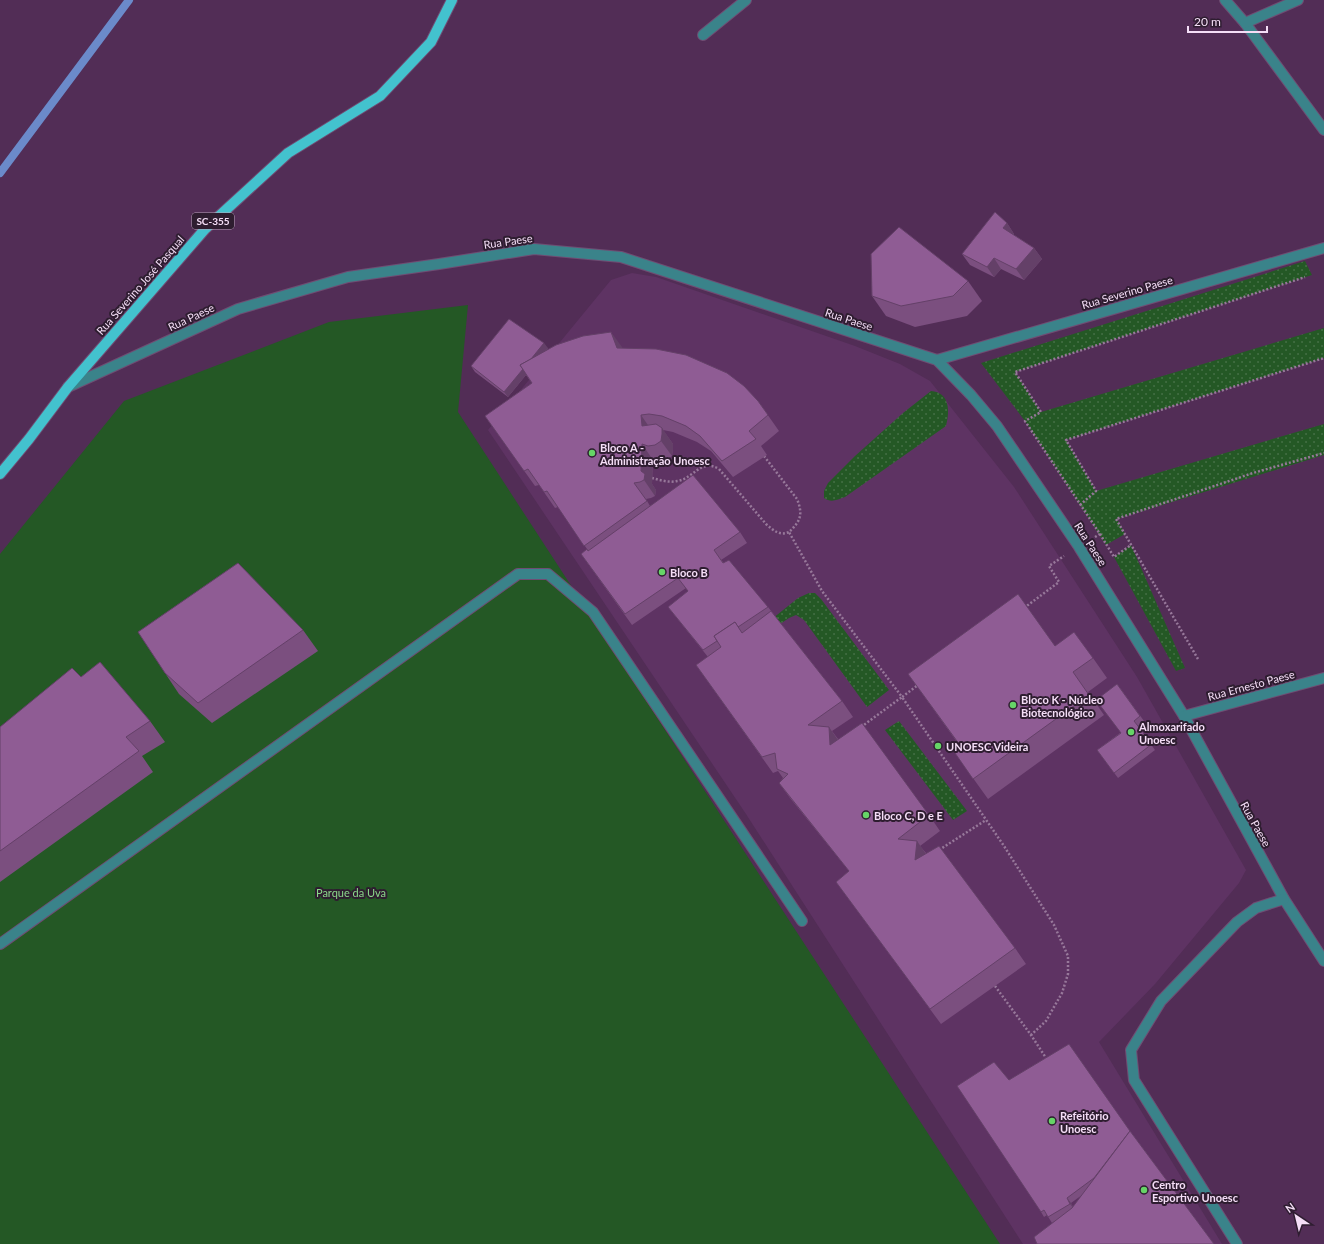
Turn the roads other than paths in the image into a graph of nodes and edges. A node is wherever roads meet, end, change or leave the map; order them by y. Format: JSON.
{"nodes":[{"id":1,"x":452,"y":0,"type":"edge"},
{"id":2,"x":746,"y":0,"type":"edge"},
{"id":3,"x":1225,"y":0,"type":"edge"},
{"id":4,"x":1298,"y":0,"type":"edge"},
{"id":5,"x":1245,"y":23,"type":"junction"},
{"id":6,"x":703,"y":35,"type":"dead end"},
{"id":7,"x":1324,"y":130,"type":"edge"},
{"id":8,"x":1324,"y":248,"type":"edge"},
{"id":9,"x":937,"y":360,"type":"junction"},
{"id":10,"x":68,"y":387,"type":"junction"},
{"id":11,"x":0,"y":474,"type":"edge"},
{"id":12,"x":1324,"y":678,"type":"edge"},
{"id":13,"x":1184,"y":716,"type":"junction"},
{"id":14,"x":1284,"y":899,"type":"junction"},
{"id":15,"x":802,"y":920,"type":"dead end"},
{"id":16,"x":0,"y":944,"type":"edge"},
{"id":17,"x":1324,"y":961,"type":"edge"},
{"id":18,"x":1237,"y":1244,"type":"edge"}],
"edges":[{"from":1,"to":10,"type":"main road","name":"Rua Severino José Pasqual","number":"SC-355"},
{"from":2,"to":6,"type":"street"},
{"from":3,"to":5,"type":"street"},
{"from":4,"to":5,"type":"street"},
{"from":5,"to":7,"type":"street"},
{"from":8,"to":9,"type":"street","name":"Rua Severino Paese"},
{"from":9,"to":10,"type":"street","name":"Rua Paese"},
{"from":9,"to":13,"type":"street","name":"Rua Paese"},
{"from":10,"to":11,"type":"main road","name":"Rua Severino José Pasqual","number":"SC-355"},
{"from":12,"to":13,"type":"street","name":"Rua Ernesto Paese"},
{"from":13,"to":14,"type":"street","name":"Rua Paese"},
{"from":14,"to":17,"type":"street","name":"Rua Paese"},
{"from":14,"to":18,"type":"street"},
{"from":15,"to":16,"type":"street"}]}
